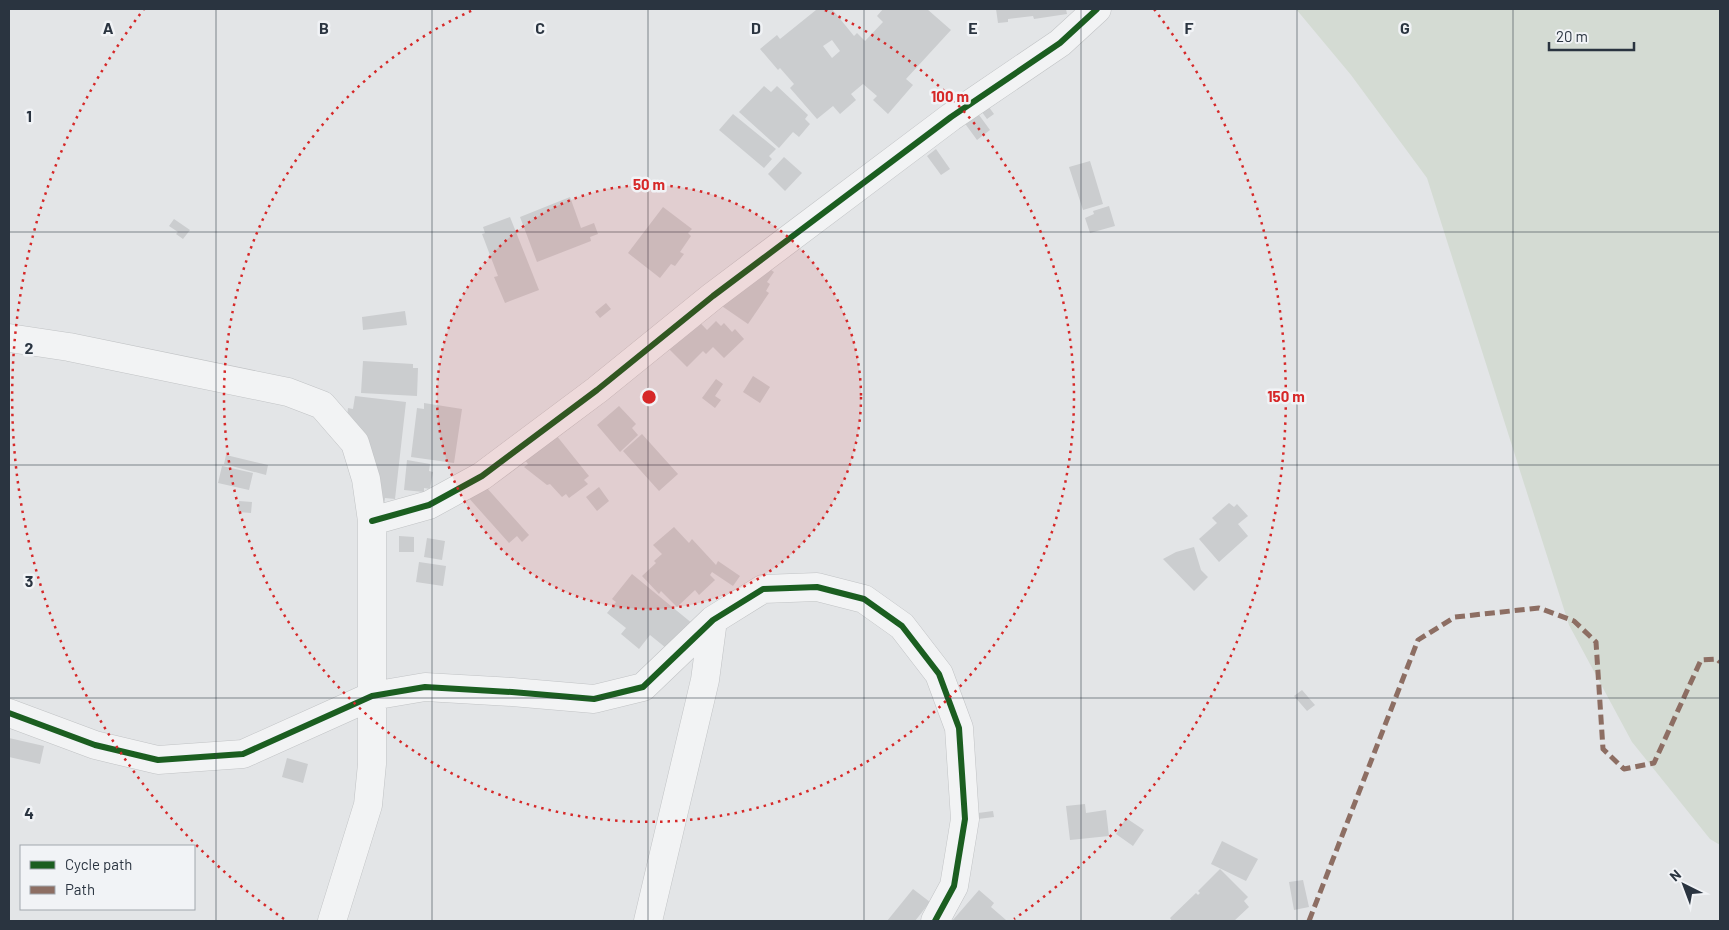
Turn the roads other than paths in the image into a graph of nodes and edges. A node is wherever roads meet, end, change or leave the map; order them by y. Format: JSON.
{"nodes":[{"id":1,"x":1098,"y":9,"type":"edge"},
{"id":2,"x":9,"y":338,"type":"edge"},
{"id":3,"x":372,"y":521,"type":"junction"},
{"id":4,"x":713,"y":620,"type":"junction"},
{"id":5,"x":372,"y":696,"type":"junction"},
{"id":6,"x":9,"y":713,"type":"edge"},
{"id":7,"x":332,"y":921,"type":"edge"},
{"id":8,"x":648,"y":921,"type":"edge"},
{"id":9,"x":935,"y":921,"type":"edge"}],
"edges":[{"from":1,"to":3,"type":"street"},
{"from":2,"to":3,"type":"street"},
{"from":3,"to":5,"type":"street"},
{"from":4,"to":5,"type":"street"},
{"from":4,"to":8,"type":"street"},
{"from":4,"to":9,"type":"street"},
{"from":5,"to":6,"type":"street"},
{"from":5,"to":7,"type":"street"}]}
